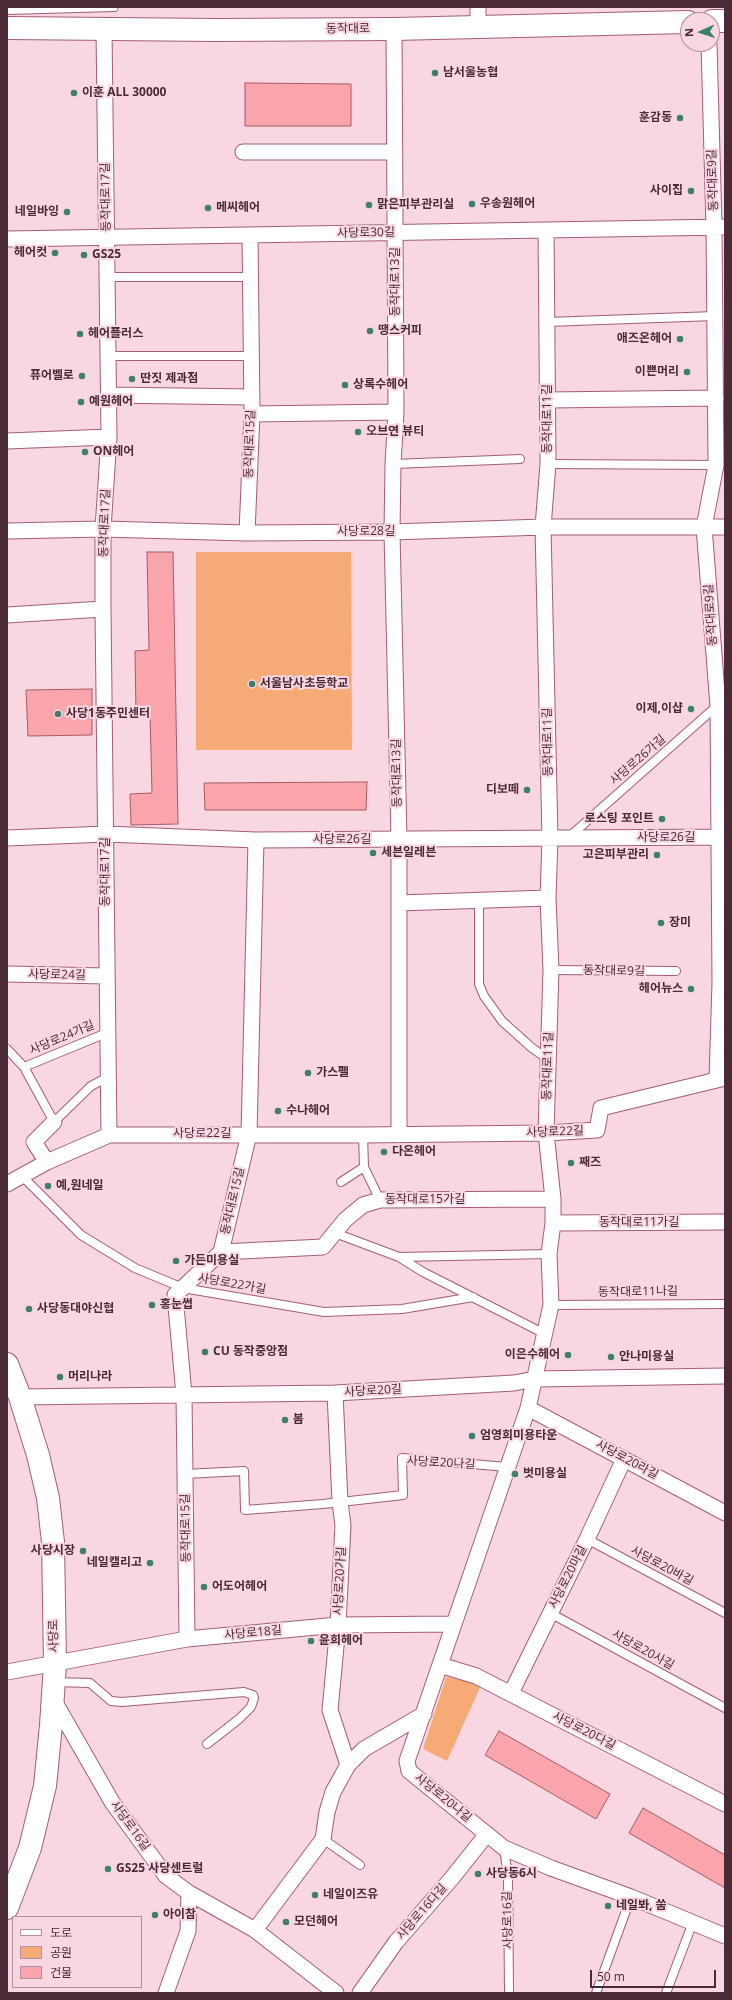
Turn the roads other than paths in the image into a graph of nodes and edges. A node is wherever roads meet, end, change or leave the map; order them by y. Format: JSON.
{"nodes":[{"id":1,"x":114,"y":7,"type":"edge"},
{"id":2,"x":7,"y":10,"type":"edge"},
{"id":3,"x":478,"y":16,"type":"edge"},
{"id":4,"x":680,"y":22,"type":"edge"},
{"id":5,"x":7,"y":28,"type":"edge"},
{"id":6,"x":394,"y":29,"type":"junction"},
{"id":7,"x":104,"y":30,"type":"junction"},
{"id":8,"x":709,"y":52,"type":"edge"},
{"id":9,"x":243,"y":152,"type":"dead end"},
{"id":10,"x":395,"y":152,"type":"junction"},
{"id":11,"x":720,"y":227,"type":"edge"},
{"id":12,"x":546,"y":230,"type":"junction"},
{"id":13,"x":396,"y":233,"type":"junction"},
{"id":14,"x":250,"y":235,"type":"junction"},
{"id":15,"x":107,"y":238,"type":"junction"},
{"id":16,"x":7,"y":239,"type":"edge"},
{"id":17,"x":108,"y":277,"type":"junction"},
{"id":18,"x":250,"y":277,"type":"junction"},
{"id":19,"x":715,"y":316,"type":"junction"},
{"id":20,"x":547,"y":322,"type":"junction"},
{"id":21,"x":109,"y":356,"type":"junction"},
{"id":22,"x":251,"y":356,"type":"junction"},
{"id":23,"x":720,"y":383,"type":"edge"},
{"id":24,"x":108,"y":395,"type":"junction"},
{"id":25,"x":252,"y":397,"type":"junction"},
{"id":26,"x":716,"y":398,"type":"junction"},
{"id":27,"x":547,"y":400,"type":"junction"},
{"id":28,"x":396,"y":412,"type":"junction"},
{"id":29,"x":252,"y":414,"type":"junction"},
{"id":30,"x":109,"y":437,"type":"junction"},
{"id":31,"x":7,"y":441,"type":"edge"},
{"id":32,"x":520,"y":459,"type":"dead end"},
{"id":33,"x":393,"y":464,"type":"junction"},
{"id":34,"x":548,"y":464,"type":"junction"},
{"id":35,"x":716,"y":465,"type":"junction"},
{"id":36,"x":543,"y":527,"type":"junction"},
{"id":37,"x":704,"y":527,"type":"junction"},
{"id":38,"x":725,"y":527,"type":"edge"},
{"id":39,"x":103,"y":529,"type":"junction"},
{"id":40,"x":7,"y":531,"type":"edge"},
{"id":41,"x":392,"y":532,"type":"junction"},
{"id":42,"x":247,"y":533,"type":"junction"},
{"id":43,"x":103,"y":608,"type":"junction"},
{"id":44,"x":7,"y":615,"type":"edge"},
{"id":45,"x":721,"y":703,"type":"edge"},
{"id":46,"x":106,"y":834,"type":"junction"},
{"id":47,"x":722,"y":837,"type":"edge"},
{"id":48,"x":7,"y":838,"type":"edge"},
{"id":49,"x":550,"y":838,"type":"junction"},
{"id":50,"x":567,"y":838,"type":"junction"},
{"id":51,"x":399,"y":839,"type":"junction"},
{"id":52,"x":256,"y":840,"type":"junction"},
{"id":53,"x":548,"y":898,"type":"junction"},
{"id":54,"x":479,"y":900,"type":"junction"},
{"id":55,"x":399,"y":903,"type":"junction"},
{"id":56,"x":551,"y":970,"type":"junction"},
{"id":57,"x":676,"y":972,"type":"dead end"},
{"id":58,"x":7,"y":974,"type":"edge"},
{"id":59,"x":107,"y":976,"type":"junction"},
{"id":60,"x":722,"y":983,"type":"edge"},
{"id":61,"x":108,"y":1032,"type":"junction"},
{"id":62,"x":7,"y":1049,"type":"edge"},
{"id":63,"x":549,"y":1060,"type":"junction"},
{"id":64,"x":24,"y":1067,"type":"junction"},
{"id":65,"x":108,"y":1077,"type":"junction"},
{"id":66,"x":721,"y":1078,"type":"edge"},
{"id":67,"x":54,"y":1122,"type":"junction"},
{"id":68,"x":546,"y":1133,"type":"junction"},
{"id":69,"x":249,"y":1134,"type":"junction"},
{"id":70,"x":109,"y":1135,"type":"junction"},
{"id":71,"x":363,"y":1135,"type":"junction"},
{"id":72,"x":399,"y":1135,"type":"junction"},
{"id":73,"x":47,"y":1162,"type":"junction"},
{"id":74,"x":364,"y":1167,"type":"junction"},
{"id":75,"x":22,"y":1176,"type":"junction"},
{"id":76,"x":342,"y":1182,"type":"dead end"},
{"id":77,"x":7,"y":1184,"type":"edge"},
{"id":78,"x":553,"y":1199,"type":"junction"},
{"id":79,"x":380,"y":1200,"type":"junction"},
{"id":80,"x":725,"y":1222,"type":"edge"},
{"id":81,"x":553,"y":1223,"type":"junction"},
{"id":82,"x":335,"y":1233,"type":"junction"},
{"id":83,"x":221,"y":1252,"type":"junction"},
{"id":84,"x":549,"y":1254,"type":"junction"},
{"id":85,"x":398,"y":1257,"type":"junction"},
{"id":86,"x":184,"y":1288,"type":"junction"},
{"id":87,"x":473,"y":1297,"type":"junction"},
{"id":88,"x":725,"y":1304,"type":"edge"},
{"id":89,"x":551,"y":1305,"type":"junction"},
{"id":90,"x":545,"y":1334,"type":"junction"},
{"id":91,"x":7,"y":1364,"type":"edge"},
{"id":92,"x":725,"y":1376,"type":"edge"},
{"id":93,"x":535,"y":1379,"type":"junction"},
{"id":94,"x":335,"y":1393,"type":"junction"},
{"id":95,"x":184,"y":1395,"type":"junction"},
{"id":96,"x":20,"y":1397,"type":"junction"},
{"id":97,"x":528,"y":1408,"type":"junction"},
{"id":98,"x":624,"y":1459,"type":"junction"},
{"id":99,"x":507,"y":1467,"type":"junction"},
{"id":100,"x":185,"y":1474,"type":"junction"},
{"id":101,"x":340,"y":1502,"type":"junction"},
{"id":102,"x":725,"y":1513,"type":"edge"},
{"id":103,"x":587,"y":1540,"type":"junction"},
{"id":104,"x":550,"y":1613,"type":"junction"},
{"id":105,"x":725,"y":1613,"type":"edge"},
{"id":106,"x":454,"y":1624,"type":"junction"},
{"id":107,"x":338,"y":1625,"type":"junction"},
{"id":108,"x":187,"y":1639,"type":"junction"},
{"id":109,"x":440,"y":1665,"type":"junction"},
{"id":110,"x":7,"y":1672,"type":"edge"},
{"id":111,"x":54,"y":1682,"type":"junction"},
{"id":112,"x":511,"y":1693,"type":"junction"},
{"id":113,"x":725,"y":1708,"type":"edge"},
{"id":114,"x":424,"y":1714,"type":"junction"},
{"id":115,"x":207,"y":1744,"type":"dead end"},
{"id":116,"x":348,"y":1765,"type":"junction"},
{"id":117,"x":725,"y":1804,"type":"edge"},
{"id":118,"x":487,"y":1834,"type":"junction"},
{"id":119,"x":323,"y":1839,"type":"junction"},
{"id":120,"x":504,"y":1848,"type":"junction"},
{"id":121,"x":360,"y":1865,"type":"dead end"},
{"id":122,"x":189,"y":1893,"type":"junction"},
{"id":123,"x":631,"y":1897,"type":"junction"},
{"id":124,"x":7,"y":1908,"type":"edge"},
{"id":125,"x":693,"y":1922,"type":"junction"},
{"id":126,"x":255,"y":1930,"type":"junction"},
{"id":127,"x":725,"y":1936,"type":"edge"},
{"id":128,"x":166,"y":1993,"type":"edge"},
{"id":129,"x":336,"y":1993,"type":"edge"},
{"id":130,"x":360,"y":1993,"type":"edge"},
{"id":131,"x":509,"y":1993,"type":"edge"},
{"id":132,"x":596,"y":1993,"type":"edge"},
{"id":133,"x":666,"y":1993,"type":"edge"}],
"edges":[{"from":1,"to":2,"type":"lane"},
{"from":3,"to":4,"type":"main road","name":"동작대로"},
{"from":3,"to":6,"type":"main road","name":"동작대로"},
{"from":5,"to":7,"type":"main road","name":"동작대로"},
{"from":6,"to":7,"type":"main road","name":"동작대로"},
{"from":6,"to":10,"type":"street","name":"동작대로13길"},
{"from":7,"to":15,"type":"street","name":"동작대로17길"},
{"from":8,"to":11,"type":"street","name":"동작대로9길"},
{"from":9,"to":10,"type":"street"},
{"from":10,"to":13,"type":"street","name":"동작대로13길"},
{"from":11,"to":12,"type":"street","name":"사당로30길"},
{"from":11,"to":19,"type":"street","name":"동작대로9길"},
{"from":12,"to":13,"type":"street","name":"사당로30길"},
{"from":12,"to":20,"type":"street","name":"동작대로11길"},
{"from":13,"to":14,"type":"street","name":"사당로30길"},
{"from":13,"to":28,"type":"street","name":"동작대로13길"},
{"from":14,"to":15,"type":"street","name":"사당로30길"},
{"from":14,"to":18,"type":"street","name":"동작대로15길"},
{"from":15,"to":16,"type":"street","name":"사당로30길"},
{"from":15,"to":17,"type":"street","name":"동작대로17길"},
{"from":17,"to":18,"type":"lane"},
{"from":17,"to":21,"type":"street","name":"동작대로17길"},
{"from":18,"to":22,"type":"street","name":"동작대로15길"},
{"from":19,"to":20,"type":"lane"},
{"from":19,"to":23,"type":"street","name":"동작대로9길"},
{"from":20,"to":27,"type":"street","name":"동작대로11길"},
{"from":21,"to":22,"type":"lane"},
{"from":21,"to":24,"type":"street","name":"동작대로17길"},
{"from":22,"to":25,"type":"street","name":"동작대로15길"},
{"from":23,"to":26,"type":"street","name":"동작대로9길"},
{"from":24,"to":25,"type":"street"},
{"from":24,"to":30,"type":"street","name":"동작대로17길"},
{"from":25,"to":29,"type":"street","name":"동작대로15길"},
{"from":26,"to":27,"type":"street"},
{"from":26,"to":35,"type":"street","name":"동작대로9길"},
{"from":27,"to":34,"type":"street","name":"동작대로11길"},
{"from":28,"to":29,"type":"street"},
{"from":28,"to":33,"type":"street","name":"동작대로13길"},
{"from":29,"to":42,"type":"street","name":"동작대로15길"},
{"from":30,"to":31,"type":"street"},
{"from":30,"to":39,"type":"street","name":"동작대로17길"},
{"from":32,"to":33,"type":"lane"},
{"from":33,"to":41,"type":"street","name":"동작대로13길"},
{"from":34,"to":35,"type":"lane"},
{"from":34,"to":36,"type":"street","name":"동작대로11길"},
{"from":35,"to":37,"type":"street","name":"동작대로9길"},
{"from":36,"to":37,"type":"street","name":"사당로28길"},
{"from":36,"to":41,"type":"street","name":"사당로28길"},
{"from":36,"to":49,"type":"street","name":"동작대로11길"},
{"from":37,"to":38,"type":"street","name":"사당로28길"},
{"from":37,"to":45,"type":"street","name":"동작대로9길"},
{"from":39,"to":40,"type":"street","name":"사당로28길"},
{"from":39,"to":42,"type":"street","name":"사당로28길"},
{"from":39,"to":43,"type":"street","name":"동작대로17길"},
{"from":41,"to":42,"type":"street","name":"사당로28길"},
{"from":41,"to":51,"type":"street","name":"동작대로13길"},
{"from":43,"to":44,"type":"street"},
{"from":43,"to":46,"type":"street","name":"동작대로17길"},
{"from":45,"to":47,"type":"street","name":"동작대로9길"},
{"from":45,"to":50,"type":"lane","name":"사당로26가길"},
{"from":46,"to":48,"type":"street","name":"사당로26길"},
{"from":46,"to":52,"type":"street","name":"사당로26길"},
{"from":46,"to":59,"type":"street","name":"동작대로17길"},
{"from":47,"to":50,"type":"street","name":"사당로26길"},
{"from":47,"to":60,"type":"street","name":"동작대로9길"},
{"from":49,"to":50,"type":"street","name":"사당로26길"},
{"from":49,"to":51,"type":"street","name":"사당로26길"},
{"from":49,"to":53,"type":"street","name":"동작대로11길"},
{"from":51,"to":52,"type":"street","name":"사당로26길"},
{"from":51,"to":55,"type":"street","name":"동작대로13길"},
{"from":52,"to":69,"type":"street","name":"동작대로15길"},
{"from":53,"to":54,"type":"street"},
{"from":53,"to":56,"type":"street","name":"동작대로11길"},
{"from":54,"to":55,"type":"street"},
{"from":54,"to":63,"type":"lane"},
{"from":55,"to":72,"type":"street","name":"동작대로13길"},
{"from":56,"to":57,"type":"lane","name":"동작대로9길"},
{"from":56,"to":63,"type":"street","name":"동작대로11길"},
{"from":58,"to":59,"type":"street","name":"사당로24길"},
{"from":59,"to":61,"type":"street","name":"동작대로17길"},
{"from":60,"to":66,"type":"street","name":"동작대로9길"},
{"from":61,"to":64,"type":"lane","name":"사당로24가길"},
{"from":61,"to":65,"type":"street","name":"동작대로17길"},
{"from":62,"to":64,"type":"lane","name":"사당로24가길"},
{"from":63,"to":68,"type":"street","name":"동작대로11길"},
{"from":64,"to":67,"type":"lane","name":"사당로24가길"},
{"from":65,"to":67,"type":"lane"},
{"from":65,"to":70,"type":"street","name":"동작대로17길"},
{"from":66,"to":68,"type":"street","name":"사당로22길"},
{"from":67,"to":73,"type":"street"},
{"from":68,"to":72,"type":"street","name":"사당로22길"},
{"from":68,"to":78,"type":"street","name":"동작대로11길"},
{"from":69,"to":70,"type":"street","name":"사당로22길"},
{"from":69,"to":71,"type":"street","name":"사당로22길"},
{"from":69,"to":83,"type":"street","name":"동작대로15길"},
{"from":70,"to":73,"type":"street","name":"사당로22길"},
{"from":71,"to":72,"type":"street","name":"사당로22길"},
{"from":71,"to":74,"type":"lane"},
{"from":73,"to":75,"type":"street","name":"사당로22길"},
{"from":74,"to":76,"type":"lane"},
{"from":74,"to":79,"type":"lane"},
{"from":75,"to":77,"type":"street","name":"사당로22길"},
{"from":75,"to":86,"type":"lane","name":"사당로22가길"},
{"from":78,"to":79,"type":"street","name":"동작대로15가길"},
{"from":78,"to":81,"type":"street","name":"동작대로11길"},
{"from":79,"to":82,"type":"street","name":"동작대로15가길"},
{"from":80,"to":81,"type":"street","name":"동작대로11가길"},
{"from":81,"to":84,"type":"street","name":"동작대로11길"},
{"from":82,"to":83,"type":"street","name":"동작대로15가길"},
{"from":82,"to":85,"type":"lane"},
{"from":83,"to":86,"type":"street","name":"동작대로15길"},
{"from":84,"to":85,"type":"lane"},
{"from":84,"to":89,"type":"street","name":"동작대로11길"},
{"from":85,"to":87,"type":"lane"},
{"from":86,"to":87,"type":"lane","name":"사당로22가길"},
{"from":86,"to":95,"type":"street","name":"동작대로15길"},
{"from":87,"to":90,"type":"lane"},
{"from":88,"to":89,"type":"lane","name":"동작대로11나길"},
{"from":89,"to":90,"type":"street","name":"동작대로11길"},
{"from":90,"to":93,"type":"street","name":"동작대로11길"},
{"from":91,"to":96,"type":"main road","name":"사당로"},
{"from":92,"to":93,"type":"street","name":"사당로20길"},
{"from":93,"to":94,"type":"street","name":"사당로20길"},
{"from":93,"to":97,"type":"street","name":"사당로20나길"},
{"from":94,"to":95,"type":"street","name":"사당로20길"},
{"from":94,"to":101,"type":"street","name":"사당로20가길"},
{"from":95,"to":96,"type":"street","name":"사당로20길"},
{"from":95,"to":100,"type":"street","name":"동작대로15길"},
{"from":96,"to":111,"type":"main road","name":"사당로"},
{"from":97,"to":98,"type":"street","name":"사당로20라길"},
{"from":97,"to":99,"type":"street","name":"사당로20나길"},
{"from":98,"to":102,"type":"street","name":"사당로20라길"},
{"from":98,"to":103,"type":"street","name":"사당로20마길"},
{"from":99,"to":101,"type":"lane","name":"사당로20나길"},
{"from":99,"to":106,"type":"street","name":"사당로20나길"},
{"from":100,"to":101,"type":"lane"},
{"from":100,"to":108,"type":"street","name":"동작대로15길"},
{"from":101,"to":107,"type":"street","name":"사당로20가길"},
{"from":103,"to":104,"type":"street","name":"사당로20마길"},
{"from":103,"to":105,"type":"lane","name":"사당로20바길"},
{"from":104,"to":112,"type":"street","name":"사당로20마길"},
{"from":104,"to":113,"type":"lane","name":"사당로20사길"},
{"from":106,"to":107,"type":"street","name":"사당로18길"},
{"from":106,"to":109,"type":"street","name":"사당로20나길"},
{"from":107,"to":108,"type":"street","name":"사당로18길"},
{"from":107,"to":116,"type":"street","name":"사당로20가길"},
{"from":108,"to":111,"type":"street","name":"사당로18길"},
{"from":109,"to":112,"type":"street","name":"사당로20다길"},
{"from":109,"to":114,"type":"street","name":"사당로20나길"},
{"from":110,"to":111,"type":"street","name":"사당로18길"},
{"from":111,"to":115,"type":"lane"},
{"from":111,"to":122,"type":"street","name":"사당로16길"},
{"from":111,"to":124,"type":"main road","name":"사당로"},
{"from":112,"to":117,"type":"street","name":"사당로20다길"},
{"from":114,"to":116,"type":"street"},
{"from":114,"to":118,"type":"street","name":"사당로20나길"},
{"from":116,"to":119,"type":"street"},
{"from":118,"to":120,"type":"street","name":"사당로20나길"},
{"from":118,"to":130,"type":"street","name":"사당로16다길"},
{"from":119,"to":121,"type":"lane"},
{"from":119,"to":126,"type":"street"},
{"from":120,"to":123,"type":"street","name":"사당로20나길"},
{"from":120,"to":131,"type":"lane","name":"사당로16길"},
{"from":122,"to":126,"type":"street","name":"사당로16길"},
{"from":122,"to":128,"type":"street"},
{"from":123,"to":125,"type":"street","name":"사당로20나길"},
{"from":123,"to":132,"type":"lane"},
{"from":125,"to":127,"type":"street","name":"사당로20나길"},
{"from":125,"to":133,"type":"lane"},
{"from":126,"to":129,"type":"street","name":"사당로16길"}]}
